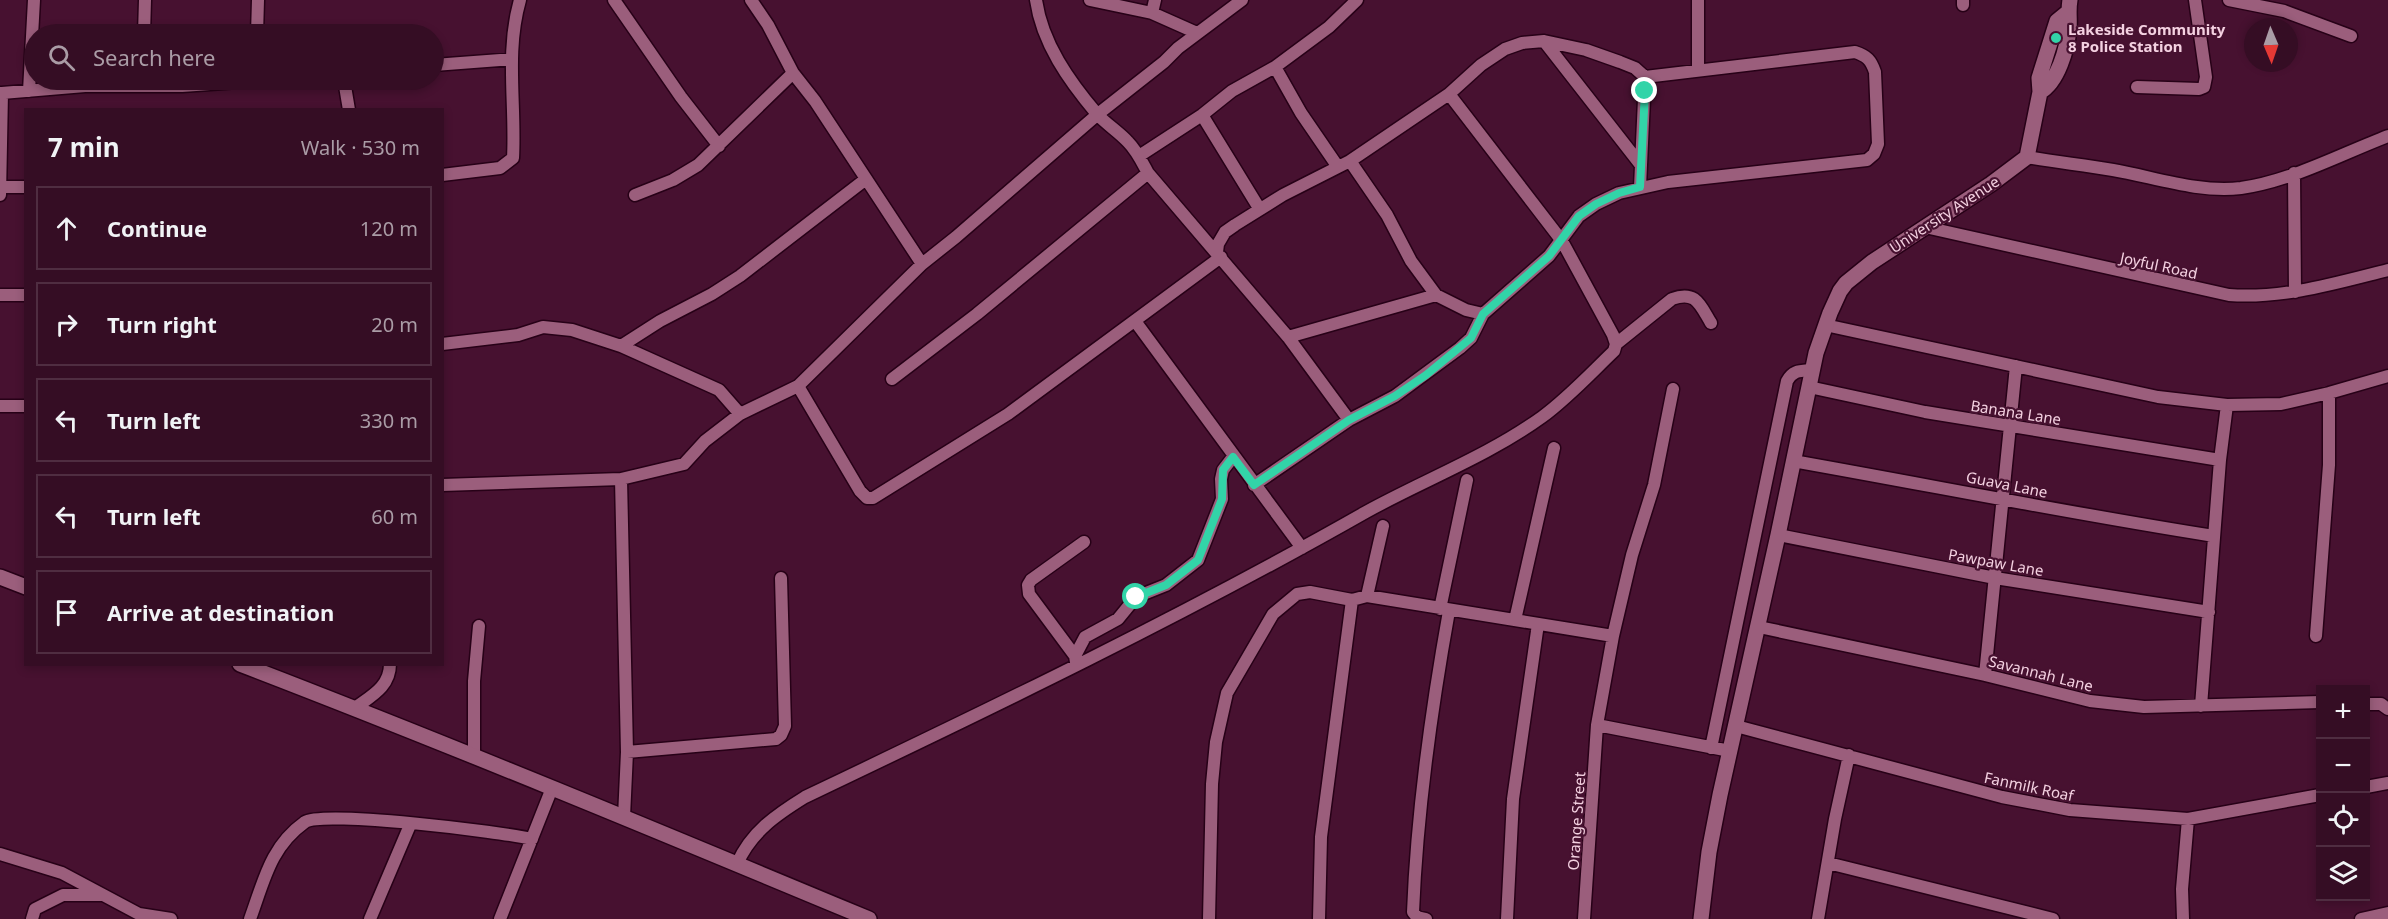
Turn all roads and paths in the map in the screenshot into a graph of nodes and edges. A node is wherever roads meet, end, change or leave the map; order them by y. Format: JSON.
{"nodes":[{"id":1,"x":34,"y":0,"type":"edge"},
{"id":2,"x":146,"y":0,"type":"edge"},
{"id":3,"x":258,"y":0,"type":"edge"},
{"id":4,"x":520,"y":0,"type":"edge"},
{"id":5,"x":614,"y":0,"type":"edge"},
{"id":6,"x":751,"y":0,"type":"edge"},
{"id":7,"x":1036,"y":0,"type":"edge"},
{"id":8,"x":1090,"y":0,"type":"edge"},
{"id":9,"x":1155,"y":0,"type":"edge"},
{"id":10,"x":1242,"y":0,"type":"edge"},
{"id":11,"x":1357,"y":0,"type":"edge"},
{"id":12,"x":1698,"y":0,"type":"edge"},
{"id":13,"x":2194,"y":0,"type":"edge"},
{"id":14,"x":2229,"y":0,"type":"edge"},
{"id":15,"x":2069,"y":6,"type":"edge"},
{"id":16,"x":2286,"y":6,"type":"edge"},
{"id":17,"x":1152,"y":13,"type":"junction"},
{"id":18,"x":33,"y":24,"type":"edge"},
{"id":19,"x":145,"y":24,"type":"edge"},
{"id":20,"x":257,"y":24,"type":"edge"},
{"id":21,"x":1197,"y":33,"type":"junction"},
{"id":22,"x":2351,"y":36,"type":"dead end"},
{"id":23,"x":1544,"y":41,"type":"junction"},
{"id":24,"x":512,"y":59,"type":"junction"},
{"id":25,"x":444,"y":64,"type":"edge"},
{"id":26,"x":1275,"y":67,"type":"junction"},
{"id":27,"x":1698,"y":69,"type":"junction"},
{"id":28,"x":793,"y":74,"type":"junction"},
{"id":29,"x":1645,"y":77,"type":"junction"},
{"id":30,"x":2137,"y":87,"type":"dead end"},
{"id":31,"x":40,"y":90,"type":"edge"},
{"id":32,"x":346,"y":90,"type":"edge"},
{"id":33,"x":29,"y":91,"type":"joint"},
{"id":34,"x":1,"y":93,"type":"edge"},
{"id":35,"x":1449,"y":94,"type":"junction"},
{"id":36,"x":349,"y":108,"type":"edge"},
{"id":37,"x":1098,"y":114,"type":"junction"},
{"id":38,"x":1202,"y":115,"type":"junction"},
{"id":39,"x":2388,"y":136,"type":"edge"},
{"id":40,"x":719,"y":146,"type":"junction"},
{"id":41,"x":1139,"y":156,"type":"junction"},
{"id":42,"x":2027,"y":158,"type":"junction"},
{"id":43,"x":1350,"y":161,"type":"junction"},
{"id":44,"x":1640,"y":164,"type":"junction"},
{"id":45,"x":1338,"y":167,"type":"junction"},
{"id":46,"x":1148,"y":173,"type":"junction"},
{"id":47,"x":2294,"y":173,"type":"junction"},
{"id":48,"x":444,"y":175,"type":"edge"},
{"id":49,"x":866,"y":179,"type":"junction"},
{"id":50,"x":0,"y":187,"type":"edge"},
{"id":51,"x":24,"y":187,"type":"edge"},
{"id":52,"x":1640,"y":187,"type":"junction"},
{"id":53,"x":0,"y":195,"type":"edge"},
{"id":54,"x":635,"y":195,"type":"dead end"},
{"id":55,"x":1259,"y":208,"type":"junction"},
{"id":56,"x":1925,"y":227,"type":"junction"},
{"id":57,"x":1562,"y":241,"type":"junction"},
{"id":58,"x":1219,"y":255,"type":"junction"},
{"id":59,"x":922,"y":264,"type":"junction"},
{"id":60,"x":2388,"y":270,"type":"edge"},
{"id":61,"x":2295,"y":292,"type":"junction"},
{"id":62,"x":24,"y":295,"type":"edge"},
{"id":63,"x":1436,"y":295,"type":"junction"},
{"id":64,"x":0,"y":296,"type":"edge"},
{"id":65,"x":1483,"y":314,"type":"junction"},
{"id":66,"x":1135,"y":321,"type":"junction"},
{"id":67,"x":1711,"y":323,"type":"dead end"},
{"id":68,"x":1825,"y":325,"type":"junction"},
{"id":69,"x":1288,"y":337,"type":"junction"},
{"id":70,"x":444,"y":344,"type":"edge"},
{"id":71,"x":1616,"y":344,"type":"junction"},
{"id":72,"x":621,"y":346,"type":"junction"},
{"id":73,"x":2016,"y":366,"type":"junction"},
{"id":74,"x":1812,"y":370,"type":"junction"},
{"id":75,"x":2388,"y":376,"type":"edge"},
{"id":76,"x":892,"y":379,"type":"dead end"},
{"id":77,"x":798,"y":386,"type":"junction"},
{"id":78,"x":1809,"y":387,"type":"junction"},
{"id":79,"x":1672,"y":389,"type":"dead end"},
{"id":80,"x":2329,"y":393,"type":"junction"},
{"id":81,"x":2227,"y":405,"type":"junction"},
{"id":82,"x":0,"y":406,"type":"edge"},
{"id":83,"x":24,"y":406,"type":"edge"},
{"id":84,"x":740,"y":414,"type":"junction"},
{"id":85,"x":1349,"y":420,"type":"junction"},
{"id":86,"x":2011,"y":427,"type":"junction"},
{"id":87,"x":1554,"y":448,"type":"dead end"},
{"id":88,"x":1233,"y":457,"type":"junction"},
{"id":89,"x":2220,"y":460,"type":"junction"},
{"id":90,"x":1793,"y":461,"type":"junction"},
{"id":91,"x":621,"y":479,"type":"junction"},
{"id":92,"x":1467,"y":480,"type":"dead end"},
{"id":93,"x":444,"y":485,"type":"edge"},
{"id":94,"x":1254,"y":485,"type":"junction"},
{"id":95,"x":2003,"y":498,"type":"junction"},
{"id":96,"x":1383,"y":526,"type":"dead end"},
{"id":97,"x":1779,"y":535,"type":"junction"},
{"id":98,"x":2214,"y":537,"type":"junction"},
{"id":99,"x":1084,"y":542,"type":"dead end"},
{"id":100,"x":1302,"y":548,"type":"junction"},
{"id":101,"x":0,"y":577,"type":"edge"},
{"id":102,"x":781,"y":578,"type":"dead end"},
{"id":103,"x":1995,"y":578,"type":"junction"},
{"id":104,"x":24,"y":586,"type":"edge"},
{"id":105,"x":1368,"y":596,"type":"junction"},
{"id":106,"x":1352,"y":600,"type":"junction"},
{"id":107,"x":1444,"y":610,"type":"junction"},
{"id":108,"x":2209,"y":612,"type":"junction"},
{"id":109,"x":1515,"y":620,"type":"junction"},
{"id":110,"x":1538,"y":624,"type":"junction"},
{"id":111,"x":479,"y":626,"type":"dead end"},
{"id":112,"x":1759,"y":627,"type":"junction"},
{"id":113,"x":1613,"y":636,"type":"junction"},
{"id":114,"x":2316,"y":636,"type":"dead end"},
{"id":115,"x":1076,"y":661,"type":"junction"},
{"id":116,"x":245,"y":666,"type":"edge"},
{"id":117,"x":390,"y":666,"type":"edge"},
{"id":118,"x":1985,"y":675,"type":"junction"},
{"id":119,"x":2316,"y":702,"type":"edge"},
{"id":120,"x":2370,"y":704,"type":"edge"},
{"id":121,"x":2201,"y":706,"type":"junction"},
{"id":122,"x":355,"y":708,"type":"junction"},
{"id":123,"x":2388,"y":709,"type":"edge"},
{"id":124,"x":1597,"y":724,"type":"junction"},
{"id":125,"x":1737,"y":726,"type":"junction"},
{"id":126,"x":1711,"y":748,"type":"junction"},
{"id":127,"x":1730,"y":751,"type":"junction"},
{"id":128,"x":627,"y":752,"type":"junction"},
{"id":129,"x":1849,"y":755,"type":"junction"},
{"id":130,"x":474,"y":757,"type":"junction"},
{"id":131,"x":2388,"y":783,"type":"edge"},
{"id":132,"x":2370,"y":786,"type":"edge"},
{"id":133,"x":552,"y":788,"type":"junction"},
{"id":134,"x":2316,"y":796,"type":"edge"},
{"id":135,"x":624,"y":817,"type":"junction"},
{"id":136,"x":2188,"y":819,"type":"junction"},
{"id":137,"x":410,"y":825,"type":"junction"},
{"id":138,"x":532,"y":839,"type":"junction"},
{"id":139,"x":0,"y":854,"type":"edge"},
{"id":140,"x":1828,"y":863,"type":"junction"},
{"id":141,"x":737,"y":864,"type":"junction"},
{"id":142,"x":105,"y":895,"type":"junction"},
{"id":143,"x":2388,"y":913,"type":"edge"},
{"id":144,"x":139,"y":916,"type":"edge"},
{"id":145,"x":32,"y":919,"type":"edge"},
{"id":146,"x":171,"y":919,"type":"edge"},
{"id":147,"x":250,"y":919,"type":"edge"},
{"id":148,"x":370,"y":919,"type":"edge"},
{"id":149,"x":500,"y":919,"type":"edge"},
{"id":150,"x":869,"y":919,"type":"edge"},
{"id":151,"x":1209,"y":919,"type":"edge"},
{"id":152,"x":1319,"y":919,"type":"edge"},
{"id":153,"x":1426,"y":919,"type":"edge"},
{"id":154,"x":1507,"y":919,"type":"edge"},
{"id":155,"x":1584,"y":919,"type":"edge"},
{"id":156,"x":1701,"y":919,"type":"edge"},
{"id":157,"x":1818,"y":919,"type":"edge"},
{"id":158,"x":2053,"y":919,"type":"edge"},
{"id":159,"x":2183,"y":919,"type":"edge"},
{"id":160,"x":2361,"y":919,"type":"edge"}],
"edges":[{"from":1,"to":18,"type":"street"},
{"from":2,"to":19,"type":"street"},
{"from":3,"to":20,"type":"street"},
{"from":4,"to":24,"type":"street"},
{"from":5,"to":40,"type":"street"},
{"from":6,"to":28,"type":"street"},
{"from":7,"to":37,"type":"street"},
{"from":8,"to":17,"type":"street"},
{"from":9,"to":17,"type":"street"},
{"from":10,"to":21,"type":"street"},
{"from":11,"to":26,"type":"street"},
{"from":12,"to":27,"type":"street"},
{"from":13,"to":30,"type":"street"},
{"from":14,"to":16,"type":"street"},
{"from":15,"to":42,"type":"street"},
{"from":16,"to":22,"type":"street"},
{"from":17,"to":21,"type":"street"},
{"from":21,"to":37,"type":"street"},
{"from":23,"to":29,"type":"street"},
{"from":23,"to":35,"type":"street"},
{"from":23,"to":44,"type":"street"},
{"from":24,"to":25,"type":"street"},
{"from":24,"to":48,"type":"street"},
{"from":26,"to":38,"type":"street"},
{"from":26,"to":45,"type":"street"},
{"from":27,"to":29,"type":"street"},
{"from":27,"to":52,"type":"street"},
{"from":28,"to":40,"type":"street"},
{"from":28,"to":49,"type":"street"},
{"from":29,"to":44,"type":"street"},
{"from":31,"to":33,"type":"street"},
{"from":32,"to":36,"type":"street"},
{"from":33,"to":34,"type":"street"},
{"from":34,"to":50,"type":"street"},
{"from":35,"to":43,"type":"street"},
{"from":35,"to":57,"type":"street"},
{"from":37,"to":41,"type":"street"},
{"from":37,"to":59,"type":"street"},
{"from":38,"to":41,"type":"street"},
{"from":38,"to":55,"type":"street"},
{"from":39,"to":47,"type":"street"},
{"from":40,"to":54,"type":"street"},
{"from":41,"to":46,"type":"street"},
{"from":42,"to":47,"type":"street"},
{"from":42,"to":56,"type":"street","name":"University Avenue"},
{"from":43,"to":45,"type":"street"},
{"from":43,"to":63,"type":"street"},
{"from":44,"to":52,"type":"street"},
{"from":45,"to":55,"type":"street"},
{"from":46,"to":58,"type":"street"},
{"from":46,"to":76,"type":"street"},
{"from":47,"to":61,"type":"street"},
{"from":49,"to":59,"type":"street"},
{"from":49,"to":72,"type":"street"},
{"from":50,"to":51,"type":"street"},
{"from":50,"to":53,"type":"street"},
{"from":52,"to":57,"type":"street"},
{"from":55,"to":58,"type":"street"},
{"from":56,"to":61,"type":"street","name":"Joyful Road"},
{"from":56,"to":68,"type":"street","name":"University Avenue"},
{"from":57,"to":65,"type":"street"},
{"from":57,"to":71,"type":"street"},
{"from":58,"to":66,"type":"street"},
{"from":58,"to":69,"type":"street"},
{"from":59,"to":77,"type":"street"},
{"from":60,"to":61,"type":"street","name":"Joyful Road"},
{"from":62,"to":64,"type":"street"},
{"from":63,"to":65,"type":"street"},
{"from":63,"to":69,"type":"street"},
{"from":65,"to":85,"type":"street"},
{"from":66,"to":77,"type":"street"},
{"from":66,"to":88,"type":"street"},
{"from":67,"to":71,"type":"street"},
{"from":68,"to":73,"type":"street"},
{"from":68,"to":74,"type":"street","name":"University Avenue"},
{"from":69,"to":85,"type":"street"},
{"from":70,"to":72,"type":"street"},
{"from":71,"to":100,"type":"street"},
{"from":72,"to":84,"type":"street"},
{"from":73,"to":81,"type":"street"},
{"from":73,"to":86,"type":"street"},
{"from":74,"to":78,"type":"street","name":"University Avenue"},
{"from":74,"to":126,"type":"street"},
{"from":75,"to":80,"type":"street"},
{"from":77,"to":84,"type":"street"},
{"from":78,"to":86,"type":"street","name":"Banana Lane"},
{"from":78,"to":90,"type":"street","name":"University Avenue"},
{"from":79,"to":113,"type":"street","name":"Orange Street"},
{"from":80,"to":81,"type":"street"},
{"from":80,"to":114,"type":"street"},
{"from":81,"to":89,"type":"street"},
{"from":82,"to":83,"type":"street"},
{"from":84,"to":91,"type":"street"},
{"from":85,"to":94,"type":"street"},
{"from":86,"to":89,"type":"street","name":"Banana Lane"},
{"from":86,"to":95,"type":"street"},
{"from":87,"to":109,"type":"street"},
{"from":88,"to":94,"type":"street"},
{"from":88,"to":115,"type":"street"},
{"from":89,"to":98,"type":"street"},
{"from":90,"to":95,"type":"street","name":"Guava Lane"},
{"from":90,"to":97,"type":"street","name":"University Avenue"},
{"from":91,"to":93,"type":"street"},
{"from":91,"to":128,"type":"street"},
{"from":92,"to":107,"type":"street"},
{"from":94,"to":100,"type":"street"},
{"from":95,"to":98,"type":"street","name":"Guava Lane"},
{"from":95,"to":103,"type":"street"},
{"from":96,"to":105,"type":"street"},
{"from":97,"to":103,"type":"street","name":"Pawpaw Lane"},
{"from":97,"to":112,"type":"street","name":"University Avenue"},
{"from":98,"to":108,"type":"street"},
{"from":99,"to":115,"type":"street"},
{"from":100,"to":115,"type":"street"},
{"from":101,"to":104,"type":"street"},
{"from":102,"to":128,"type":"street"},
{"from":103,"to":108,"type":"street","name":"Pawpaw Lane"},
{"from":103,"to":118,"type":"street"},
{"from":105,"to":106,"type":"street"},
{"from":105,"to":107,"type":"street"},
{"from":106,"to":151,"type":"street"},
{"from":106,"to":152,"type":"street"},
{"from":107,"to":109,"type":"street"},
{"from":107,"to":153,"type":"street"},
{"from":108,"to":121,"type":"street"},
{"from":109,"to":110,"type":"street"},
{"from":110,"to":113,"type":"street"},
{"from":110,"to":154,"type":"street"},
{"from":111,"to":130,"type":"street"},
{"from":112,"to":118,"type":"street","name":"Savannah Lane"},
{"from":112,"to":125,"type":"street","name":"University Avenue"},
{"from":113,"to":124,"type":"street","name":"Orange Street"},
{"from":115,"to":141,"type":"street"},
{"from":116,"to":122,"type":"street"},
{"from":117,"to":122,"type":"street"},
{"from":118,"to":121,"type":"street","name":"Savannah Lane"},
{"from":119,"to":121,"type":"street","name":"Savannah Lane"},
{"from":120,"to":123,"type":"street"},
{"from":122,"to":130,"type":"street"},
{"from":124,"to":126,"type":"street"},
{"from":124,"to":155,"type":"street","name":"Orange Street"},
{"from":125,"to":127,"type":"street","name":"University Avenue"},
{"from":125,"to":129,"type":"street","name":"Fanmilk Roaf"},
{"from":126,"to":127,"type":"street"},
{"from":127,"to":156,"type":"street","name":"University Avenue"},
{"from":128,"to":135,"type":"street"},
{"from":129,"to":136,"type":"street","name":"Fanmilk Roaf"},
{"from":129,"to":140,"type":"street"},
{"from":130,"to":133,"type":"street"},
{"from":131,"to":132,"type":"street"},
{"from":133,"to":135,"type":"street"},
{"from":133,"to":138,"type":"street"},
{"from":134,"to":136,"type":"street","name":"Fanmilk Roaf"},
{"from":135,"to":141,"type":"street"},
{"from":136,"to":159,"type":"street"},
{"from":137,"to":138,"type":"street"},
{"from":137,"to":147,"type":"street"},
{"from":137,"to":148,"type":"street"},
{"from":138,"to":149,"type":"street"},
{"from":139,"to":142,"type":"street"},
{"from":140,"to":157,"type":"street"},
{"from":140,"to":158,"type":"street"},
{"from":141,"to":150,"type":"street"},
{"from":142,"to":144,"type":"street"},
{"from":142,"to":145,"type":"street"},
{"from":143,"to":160,"type":"street"},
{"from":144,"to":146,"type":"street"}]}
